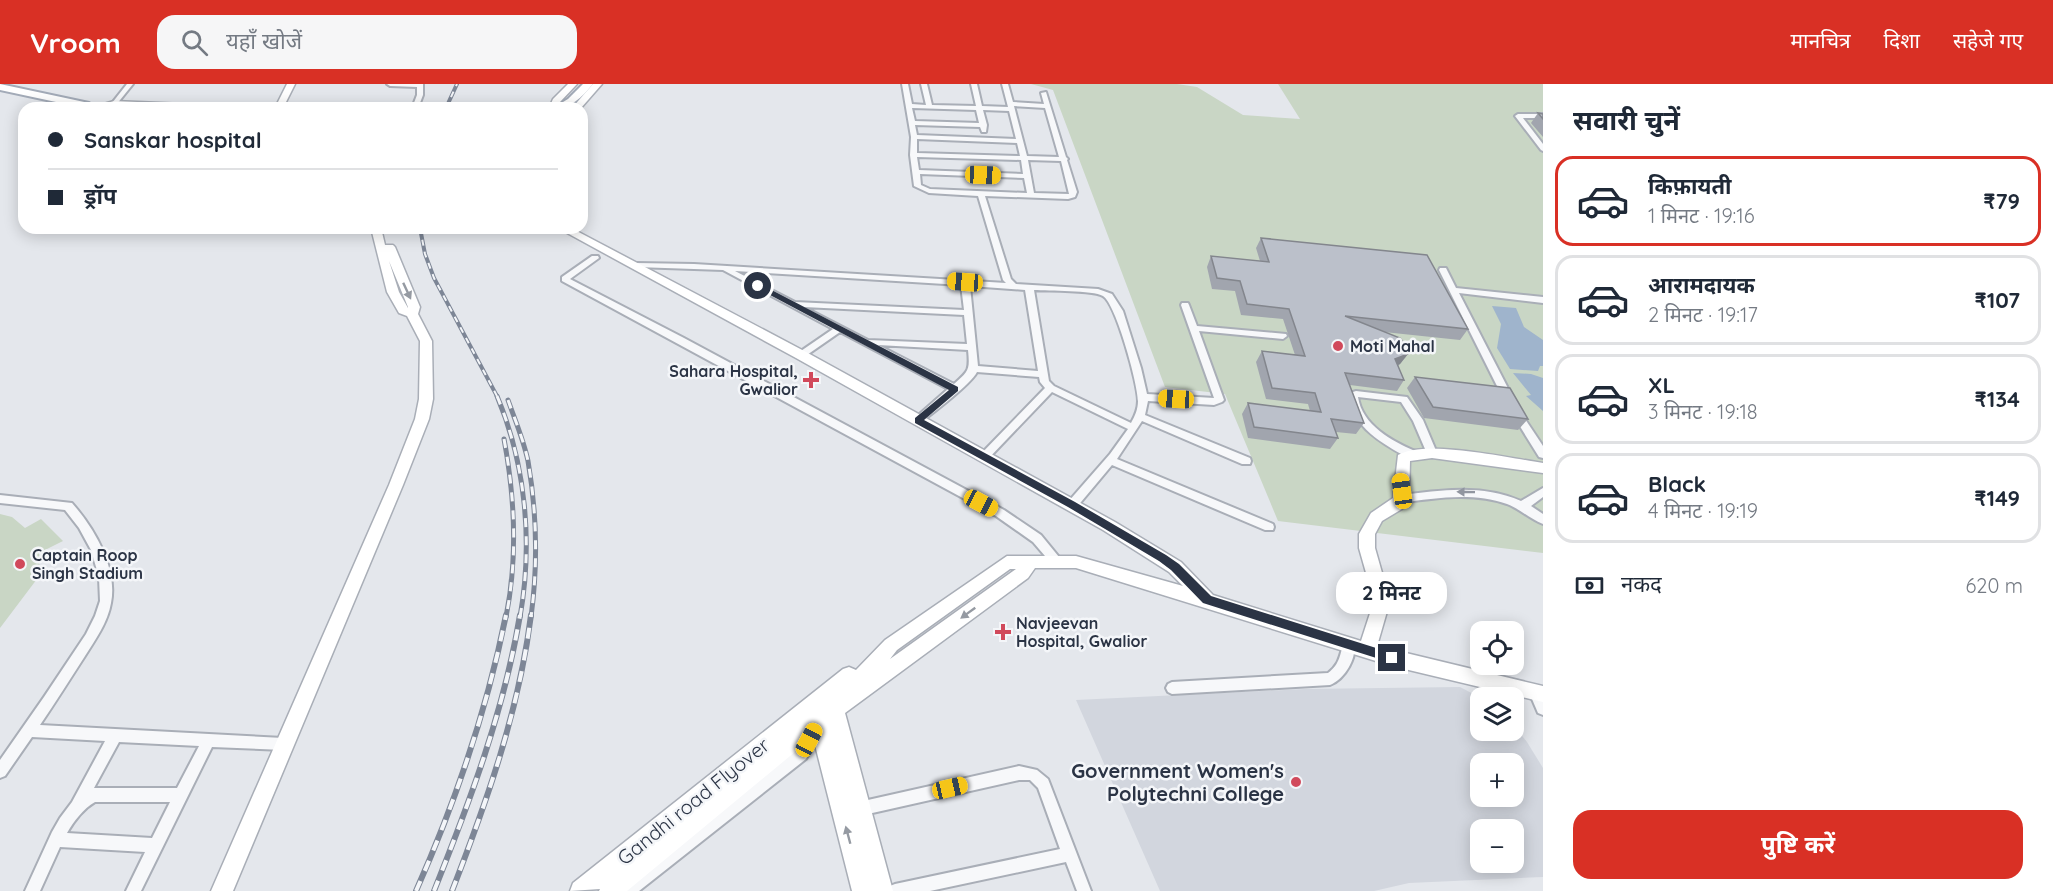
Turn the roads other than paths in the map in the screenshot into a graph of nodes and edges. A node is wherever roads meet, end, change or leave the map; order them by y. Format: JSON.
{"nodes":[{"id":1,"x":130,"y":84,"type":"edge"},
{"id":2,"x":291,"y":84,"type":"edge"},
{"id":3,"x":390,"y":84,"type":"edge"},
{"id":4,"x":419,"y":84,"type":"edge"},
{"id":5,"x":573,"y":84,"type":"edge"},
{"id":6,"x":588,"y":84,"type":"edge"},
{"id":7,"x":598,"y":84,"type":"edge"},
{"id":8,"x":905,"y":84,"type":"edge"},
{"id":9,"x":924,"y":84,"type":"edge"},
{"id":10,"x":974,"y":84,"type":"edge"},
{"id":11,"x":1005,"y":84,"type":"edge"},
{"id":12,"x":0,"y":87,"type":"edge"},
{"id":13,"x":0,"y":92,"type":"edge"},
{"id":14,"x":1044,"y":93,"type":"dead end"},
{"id":15,"x":45,"y":102,"type":"edge"},
{"id":16,"x":72,"y":102,"type":"edge"},
{"id":17,"x":116,"y":102,"type":"edge"},
{"id":18,"x":282,"y":102,"type":"edge"},
{"id":19,"x":417,"y":102,"type":"edge"},
{"id":20,"x":556,"y":102,"type":"edge"},
{"id":21,"x":569,"y":102,"type":"edge"},
{"id":22,"x":582,"y":102,"type":"edge"},
{"id":23,"x":909,"y":106,"type":"junction"},
{"id":24,"x":929,"y":106,"type":"junction"},
{"id":25,"x":1047,"y":106,"type":"junction"},
{"id":26,"x":1011,"y":107,"type":"junction"},
{"id":27,"x":979,"y":108,"type":"junction"},
{"id":28,"x":1543,"y":116,"type":"edge"},
{"id":29,"x":911,"y":123,"type":"junction"},
{"id":30,"x":984,"y":125,"type":"junction"},
{"id":31,"x":914,"y":137,"type":"junction"},
{"id":32,"x":986,"y":140,"type":"junction"},
{"id":33,"x":1019,"y":141,"type":"junction"},
{"id":34,"x":1543,"y":149,"type":"edge"},
{"id":35,"x":913,"y":155,"type":"junction"},
{"id":36,"x":1024,"y":158,"type":"junction"},
{"id":37,"x":1065,"y":159,"type":"junction"},
{"id":38,"x":916,"y":172,"type":"junction"},
{"id":39,"x":1028,"y":176,"type":"junction"},
{"id":40,"x":981,"y":194,"type":"junction"},
{"id":41,"x":1031,"y":195,"type":"junction"},
{"id":42,"x":377,"y":234,"type":"edge"},
{"id":43,"x":387,"y":234,"type":"edge"},
{"id":44,"x":575,"y":234,"type":"edge"},
{"id":45,"x":595,"y":258,"type":"dead end"},
{"id":46,"x":636,"y":265,"type":"junction"},
{"id":47,"x":722,"y":267,"type":"junction"},
{"id":48,"x":1443,"y":270,"type":"dead end"},
{"id":49,"x":965,"y":282,"type":"junction"},
{"id":50,"x":1014,"y":286,"type":"junction"},
{"id":51,"x":1029,"y":287,"type":"junction"},
{"id":52,"x":1455,"y":291,"type":"junction"},
{"id":53,"x":1543,"y":300,"type":"edge"},
{"id":54,"x":793,"y":304,"type":"junction"},
{"id":55,"x":1185,"y":305,"type":"dead end"},
{"id":56,"x":968,"y":313,"type":"junction"},
{"id":57,"x":411,"y":314,"type":"junction"},
{"id":58,"x":840,"y":328,"type":"junction"},
{"id":59,"x":1193,"y":328,"type":"junction"},
{"id":60,"x":1283,"y":336,"type":"dead end"},
{"id":61,"x":866,"y":342,"type":"junction"},
{"id":62,"x":972,"y":347,"type":"junction"},
{"id":63,"x":801,"y":355,"type":"junction"},
{"id":64,"x":973,"y":369,"type":"junction"},
{"id":65,"x":1042,"y":374,"type":"junction"},
{"id":66,"x":1050,"y":388,"type":"junction"},
{"id":67,"x":955,"y":389,"type":"junction"},
{"id":68,"x":1143,"y":398,"type":"junction"},
{"id":69,"x":1141,"y":417,"type":"junction"},
{"id":70,"x":918,"y":420,"type":"junction"},
{"id":71,"x":1133,"y":428,"type":"junction"},
{"id":72,"x":1432,"y":453,"type":"junction"},
{"id":73,"x":1411,"y":454,"type":"junction"},
{"id":74,"x":1543,"y":454,"type":"edge"},
{"id":75,"x":983,"y":456,"type":"junction"},
{"id":76,"x":1110,"y":460,"type":"junction"},
{"id":77,"x":1246,"y":461,"type":"dead end"},
{"id":78,"x":1543,"y":468,"type":"edge"},
{"id":79,"x":1543,"y":492,"type":"edge"},
{"id":80,"x":0,"y":499,"type":"edge"},
{"id":81,"x":1401,"y":499,"type":"junction"},
{"id":82,"x":1072,"y":505,"type":"junction"},
{"id":83,"x":1522,"y":506,"type":"junction"},
{"id":84,"x":1543,"y":520,"type":"edge"},
{"id":85,"x":1269,"y":526,"type":"dead end"},
{"id":86,"x":1162,"y":558,"type":"junction"},
{"id":87,"x":1054,"y":560,"type":"junction"},
{"id":88,"x":1030,"y":563,"type":"junction"},
{"id":89,"x":1139,"y":582,"type":"junction"},
{"id":90,"x":1207,"y":600,"type":"junction"},
{"id":91,"x":1349,"y":644,"type":"junction"},
{"id":92,"x":891,"y":645,"type":"junction"},
{"id":93,"x":1367,"y":649,"type":"junction"},
{"id":94,"x":1172,"y":688,"type":"dead end"},
{"id":95,"x":1539,"y":693,"type":"edge"},
{"id":96,"x":1543,"y":709,"type":"edge"},
{"id":97,"x":827,"y":716,"type":"junction"},
{"id":98,"x":28,"y":731,"type":"junction"},
{"id":99,"x":790,"y":733,"type":"junction"},
{"id":100,"x":115,"y":736,"type":"junction"},
{"id":101,"x":208,"y":741,"type":"junction"},
{"id":102,"x":283,"y":744,"type":"junction"},
{"id":103,"x":0,"y":771,"type":"edge"},
{"id":104,"x":181,"y":795,"type":"junction"},
{"id":105,"x":77,"y":805,"type":"junction"},
{"id":106,"x":859,"y":809,"type":"junction"},
{"id":107,"x":58,"y":840,"type":"junction"},
{"id":108,"x":157,"y":845,"type":"junction"},
{"id":109,"x":1069,"y":854,"type":"junction"},
{"id":110,"x":32,"y":891,"type":"edge"},
{"id":111,"x":133,"y":891,"type":"edge"},
{"id":112,"x":222,"y":891,"type":"edge"},
{"id":113,"x":581,"y":891,"type":"edge"},
{"id":114,"x":610,"y":891,"type":"edge"},
{"id":115,"x":627,"y":891,"type":"edge"},
{"id":116,"x":863,"y":891,"type":"edge"},
{"id":117,"x":882,"y":891,"type":"edge"},
{"id":118,"x":895,"y":891,"type":"edge"},
{"id":119,"x":1084,"y":891,"type":"edge"}],
"edges":[{"from":1,"to":17,"type":"street"},
{"from":2,"to":18,"type":"main road"},
{"from":3,"to":4,"type":"street"},
{"from":4,"to":19,"type":"street"},
{"from":5,"to":20,"type":"main road"},
{"from":6,"to":21,"type":"main road"},
{"from":7,"to":22,"type":"main road"},
{"from":8,"to":23,"type":"street"},
{"from":9,"to":24,"type":"street"},
{"from":10,"to":27,"type":"street"},
{"from":11,"to":26,"type":"street"},
{"from":12,"to":16,"type":"main road"},
{"from":13,"to":15,"type":"main road"},
{"from":14,"to":25,"type":"street"},
{"from":23,"to":24,"type":"street"},
{"from":23,"to":29,"type":"street"},
{"from":24,"to":27,"type":"street"},
{"from":25,"to":26,"type":"street"},
{"from":25,"to":37,"type":"street"},
{"from":26,"to":27,"type":"street"},
{"from":26,"to":33,"type":"street"},
{"from":27,"to":30,"type":"street"},
{"from":28,"to":34,"type":"street"},
{"from":29,"to":30,"type":"street"},
{"from":29,"to":31,"type":"street"},
{"from":30,"to":32,"type":"street"},
{"from":31,"to":32,"type":"street"},
{"from":31,"to":35,"type":"street"},
{"from":32,"to":33,"type":"street"},
{"from":33,"to":36,"type":"street"},
{"from":35,"to":36,"type":"street"},
{"from":35,"to":38,"type":"street"},
{"from":36,"to":37,"type":"street"},
{"from":36,"to":39,"type":"street"},
{"from":37,"to":41,"type":"street"},
{"from":38,"to":39,"type":"street"},
{"from":38,"to":40,"type":"street"},
{"from":39,"to":41,"type":"street"},
{"from":40,"to":41,"type":"street"},
{"from":40,"to":50,"type":"street"},
{"from":42,"to":57,"type":"main road"},
{"from":43,"to":57,"type":"main road","one_way":true},
{"from":44,"to":46,"type":"main road"},
{"from":45,"to":87,"type":"street"},
{"from":46,"to":47,"type":"street"},
{"from":46,"to":63,"type":"main road"},
{"from":47,"to":49,"type":"street"},
{"from":47,"to":54,"type":"street"},
{"from":48,"to":52,"type":"street"},
{"from":49,"to":50,"type":"street"},
{"from":49,"to":56,"type":"street"},
{"from":50,"to":51,"type":"street"},
{"from":51,"to":65,"type":"street"},
{"from":51,"to":68,"type":"street"},
{"from":52,"to":53,"type":"street"},
{"from":52,"to":74,"type":"street"},
{"from":54,"to":56,"type":"street"},
{"from":54,"to":58,"type":"street"},
{"from":55,"to":59,"type":"street"},
{"from":56,"to":62,"type":"street"},
{"from":57,"to":102,"type":"main road"},
{"from":58,"to":61,"type":"street"},
{"from":58,"to":63,"type":"street"},
{"from":59,"to":60,"type":"street"},
{"from":59,"to":68,"type":"street"},
{"from":61,"to":62,"type":"street"},
{"from":61,"to":67,"type":"street"},
{"from":62,"to":64,"type":"street"},
{"from":63,"to":70,"type":"main road"},
{"from":64,"to":65,"type":"street"},
{"from":64,"to":67,"type":"street"},
{"from":65,"to":66,"type":"street"},
{"from":66,"to":71,"type":"street"},
{"from":66,"to":75,"type":"street"},
{"from":67,"to":70,"type":"street"},
{"from":68,"to":69,"type":"street"},
{"from":69,"to":71,"type":"street"},
{"from":69,"to":77,"type":"street"},
{"from":70,"to":75,"type":"main road"},
{"from":71,"to":76,"type":"street"},
{"from":72,"to":73,"type":"main road"},
{"from":72,"to":73,"type":"street"},
{"from":72,"to":78,"type":"main road"},
{"from":73,"to":81,"type":"main road"},
{"from":75,"to":82,"type":"main road"},
{"from":76,"to":82,"type":"street"},
{"from":76,"to":85,"type":"street"},
{"from":79,"to":83,"type":"street"},
{"from":80,"to":98,"type":"street"},
{"from":83,"to":81,"type":"street","one_way":true},
{"from":81,"to":93,"type":"main road"},
{"from":82,"to":86,"type":"main road"},
{"from":83,"to":84,"type":"street"},
{"from":86,"to":89,"type":"main road"},
{"from":86,"to":90,"type":"main road"},
{"from":87,"to":88,"type":"main road"},
{"from":87,"to":89,"type":"main road"},
{"from":88,"to":92,"type":"main road"},
{"from":88,"to":97,"type":"main road","one_way":true},
{"from":89,"to":90,"type":"main road"},
{"from":90,"to":91,"type":"main road"},
{"from":91,"to":93,"type":"main road"},
{"from":91,"to":94,"type":"street"},
{"from":92,"to":97,"type":"main road"},
{"from":92,"to":99,"type":"main road","name":"Gandhi road Flyover"},
{"from":93,"to":95,"type":"main road"},
{"from":95,"to":96,"type":"street"},
{"from":97,"to":99,"type":"main road","name":"Gandhi road Flyover"},
{"from":97,"to":106,"type":"main road"},
{"from":97,"to":115,"type":"street"},
{"from":116,"to":97,"type":"main road","one_way":true},
{"from":98,"to":100,"type":"street"},
{"from":98,"to":103,"type":"street"},
{"from":99,"to":113,"type":"main road","name":"Gandhi road Flyover"},
{"from":99,"to":114,"type":"main road","name":"Gandhi road Flyover"},
{"from":100,"to":101,"type":"street"},
{"from":100,"to":105,"type":"street"},
{"from":101,"to":102,"type":"street"},
{"from":101,"to":104,"type":"street"},
{"from":102,"to":112,"type":"main road"},
{"from":104,"to":105,"type":"street"},
{"from":104,"to":108,"type":"street"},
{"from":105,"to":107,"type":"street"},
{"from":106,"to":109,"type":"street"},
{"from":106,"to":117,"type":"main road"},
{"from":107,"to":108,"type":"street"},
{"from":107,"to":110,"type":"street"},
{"from":108,"to":111,"type":"street"},
{"from":109,"to":118,"type":"street"},
{"from":109,"to":119,"type":"street"}]}
